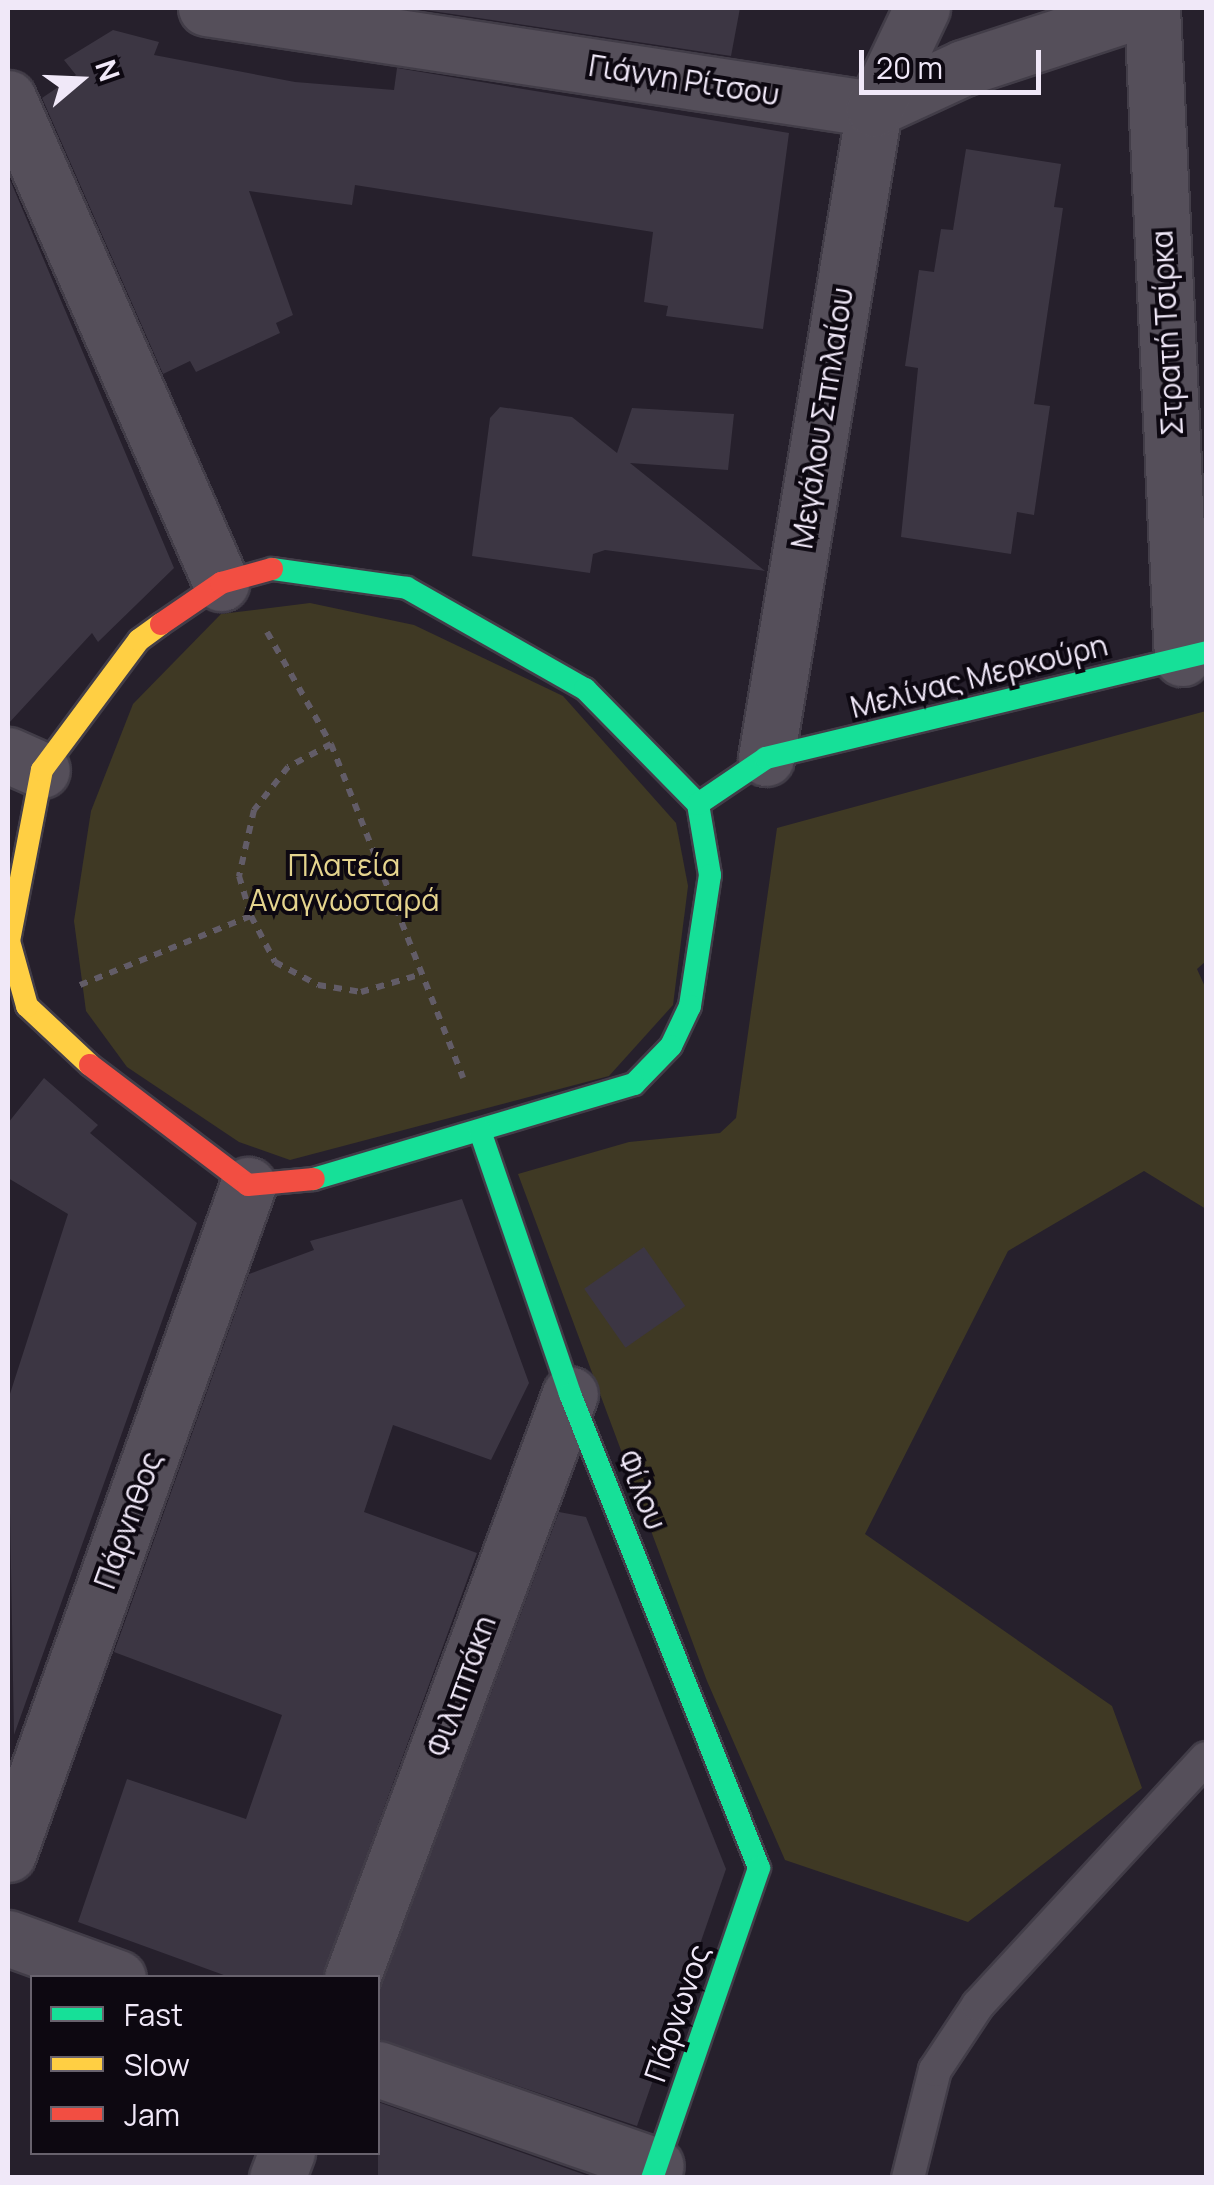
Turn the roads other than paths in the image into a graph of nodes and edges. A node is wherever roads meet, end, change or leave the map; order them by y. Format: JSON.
{"nodes":[{"id":1,"x":206,"y":8,"type":"edge"},
{"id":2,"x":922,"y":8,"type":"edge"},
{"id":3,"x":1149,"y":8,"type":"edge"},
{"id":4,"x":8,"y":98,"type":"edge"},
{"id":5,"x":874,"y":109,"type":"junction"},
{"id":6,"x":220,"y":582,"type":"junction"},
{"id":7,"x":1194,"y":655,"type":"edge"},
{"id":8,"x":766,"y":758,"type":"junction"},
{"id":9,"x":25,"y":763,"type":"edge"},
{"id":10,"x":698,"y":804,"type":"junction"},
{"id":11,"x":17,"y":1011,"type":"edge"},
{"id":12,"x":480,"y":1131,"type":"junction"},
{"id":13,"x":248,"y":1186,"type":"junction"},
{"id":14,"x":570,"y":1394,"type":"junction"},
{"id":15,"x":1206,"y":1758,"type":"edge"},
{"id":16,"x":8,"y":1854,"type":"edge"},
{"id":17,"x":758,"y":1868,"type":"joint"},
{"id":18,"x":8,"y":1938,"type":"edge"},
{"id":19,"x":110,"y":1975,"type":"edge"},
{"id":20,"x":353,"y":1975,"type":"edge"},
{"id":21,"x":380,"y":2069,"type":"edge"},
{"id":22,"x":654,"y":2172,"type":"edge"},
{"id":23,"x":908,"y":2178,"type":"edge"}],
"edges":[{"from":1,"to":5,"type":"street","name":"Γιάννη Ρίτσου"},
{"from":2,"to":5,"type":"street","name":"Μεγάλου Σπηλαίου"},
{"from":3,"to":5,"type":"street"},
{"from":3,"to":7,"type":"street","name":"Στρατή Τσίρκα"},
{"from":4,"to":6,"type":"street"},
{"from":5,"to":8,"type":"street","name":"Μεγάλου Σπηλαίου"},
{"from":6,"to":9,"type":"street"},
{"from":6,"to":10,"type":"street"},
{"from":7,"to":8,"type":"street","name":"Μελίνας Μερκούρη"},
{"from":8,"to":10,"type":"street"},
{"from":9,"to":11,"type":"street"},
{"from":10,"to":12,"type":"street"},
{"from":11,"to":13,"type":"street"},
{"from":12,"to":13,"type":"street"},
{"from":12,"to":14,"type":"street","name":"Φίλου"},
{"from":13,"to":16,"type":"street","name":"Πάρνηθος"},
{"from":14,"to":17,"type":"street","name":"Φίλου"},
{"from":14,"to":20,"type":"street","name":"Φιλιππάκη"},
{"from":15,"to":23,"type":"lane"},
{"from":17,"to":22,"type":"street","name":"Πάρνωνος"},
{"from":18,"to":19,"type":"street"},
{"from":21,"to":22,"type":"street"}]}
